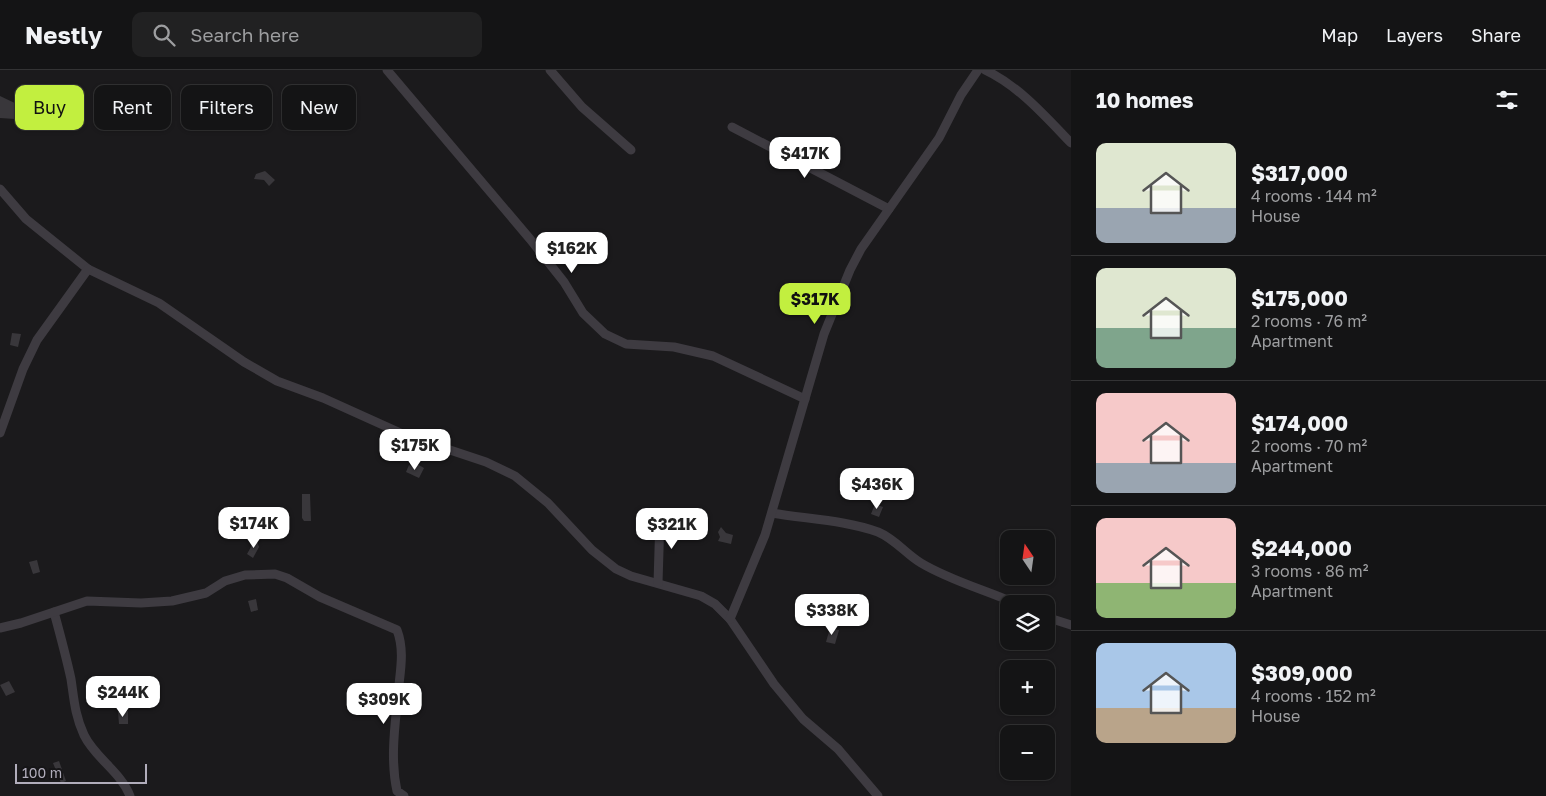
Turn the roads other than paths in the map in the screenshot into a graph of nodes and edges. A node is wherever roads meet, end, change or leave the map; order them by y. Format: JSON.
{"nodes":[{"id":1,"x":387,"y":70,"type":"edge"},
{"id":2,"x":550,"y":70,"type":"edge"},
{"id":3,"x":978,"y":70,"type":"edge"},
{"id":4,"x":985,"y":70,"type":"edge"},
{"id":5,"x":732,"y":127,"type":"dead end"},
{"id":6,"x":1071,"y":143,"type":"edge"},
{"id":7,"x":631,"y":150,"type":"dead end"},
{"id":8,"x":0,"y":190,"type":"edge"},
{"id":9,"x":889,"y":209,"type":"junction"},
{"id":10,"x":88,"y":269,"type":"junction"},
{"id":11,"x":805,"y":399,"type":"junction"},
{"id":12,"x":0,"y":433,"type":"edge"},
{"id":13,"x":772,"y":513,"type":"junction"},
{"id":14,"x":660,"y":517,"type":"dead end"},
{"id":15,"x":658,"y":583,"type":"junction"},
{"id":16,"x":1000,"y":597,"type":"edge"},
{"id":17,"x":54,"y":612,"type":"junction"},
{"id":18,"x":730,"y":619,"type":"junction"},
{"id":19,"x":1055,"y":620,"type":"edge"},
{"id":20,"x":1071,"y":625,"type":"edge"},
{"id":21,"x":0,"y":628,"type":"edge"},
{"id":22,"x":130,"y":796,"type":"edge"},
{"id":23,"x":404,"y":796,"type":"edge"},
{"id":24,"x":878,"y":796,"type":"edge"}],
"edges":[{"from":1,"to":11,"type":"street"},
{"from":2,"to":7,"type":"street"},
{"from":3,"to":9,"type":"street"},
{"from":4,"to":6,"type":"street"},
{"from":5,"to":9,"type":"street"},
{"from":8,"to":10,"type":"street"},
{"from":9,"to":11,"type":"street"},
{"from":10,"to":12,"type":"street"},
{"from":10,"to":15,"type":"street"},
{"from":11,"to":13,"type":"street"},
{"from":13,"to":16,"type":"street"},
{"from":13,"to":18,"type":"street"},
{"from":14,"to":15,"type":"street"},
{"from":15,"to":18,"type":"street"},
{"from":17,"to":21,"type":"street"},
{"from":17,"to":22,"type":"street"},
{"from":17,"to":23,"type":"street"},
{"from":18,"to":24,"type":"street"},
{"from":19,"to":20,"type":"street"}]}
